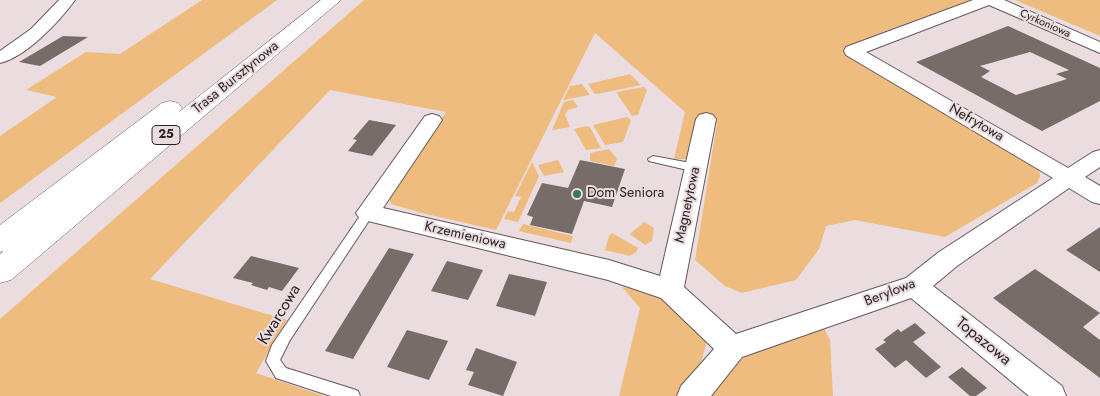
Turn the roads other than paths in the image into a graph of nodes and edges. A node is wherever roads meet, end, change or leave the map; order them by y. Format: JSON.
{"nodes":[{"id":1,"x":67,"y":0,"type":"edge"},
{"id":2,"x":309,"y":0,"type":"edge"},
{"id":3,"x":332,"y":0,"type":"edge"},
{"id":4,"x":989,"y":0,"type":"edge"},
{"id":5,"x":1100,"y":48,"type":"edge"},
{"id":6,"x":0,"y":58,"type":"edge"},
{"id":7,"x":432,"y":120,"type":"dead end"},
{"id":8,"x":706,"y":120,"type":"dead end"},
{"id":9,"x":1100,"y":157,"type":"edge"},
{"id":10,"x":653,"y":160,"type":"dead end"},
{"id":11,"x":696,"y":168,"type":"junction"},
{"id":12,"x":1069,"y":177,"type":"junction"},
{"id":13,"x":1100,"y":196,"type":"edge"},
{"id":14,"x":368,"y":213,"type":"junction"},
{"id":15,"x":0,"y":241,"type":"edge"},
{"id":16,"x":0,"y":271,"type":"edge"},
{"id":17,"x":915,"y":286,"type":"junction"},
{"id":18,"x":670,"y":290,"type":"junction"},
{"id":19,"x":732,"y":348,"type":"junction"},
{"id":20,"x":353,"y":396,"type":"edge"},
{"id":21,"x":692,"y":396,"type":"edge"},
{"id":22,"x":1051,"y":396,"type":"edge"}],
"edges":[{"from":1,"to":6,"type":"street"},
{"from":2,"to":15,"type":"main road","name":"Trasa Bursztynowa","number":"25"},
{"from":3,"to":16,"type":"main road","name":"Trasa Bursztynowa","number":"25"},
{"from":4,"to":5,"type":"street","name":"Cyrkoniowa"},
{"from":4,"to":12,"type":"street","name":"Nefrytowa"},
{"from":7,"to":14,"type":"street"},
{"from":8,"to":11,"type":"street","name":"Magnetytowa"},
{"from":9,"to":12,"type":"street","name":"Berylowa"},
{"from":10,"to":11,"type":"lane"},
{"from":11,"to":18,"type":"street","name":"Magnetytowa"},
{"from":12,"to":13,"type":"street","name":"Nefrytowa"},
{"from":12,"to":17,"type":"street","name":"Berylowa"},
{"from":14,"to":18,"type":"street","name":"Krzemieniowa"},
{"from":14,"to":20,"type":"lane","name":"Kwarcowa"},
{"from":17,"to":19,"type":"street","name":"Berylowa"},
{"from":17,"to":22,"type":"street","name":"Topazowa"},
{"from":18,"to":19,"type":"street"},
{"from":19,"to":21,"type":"street"}]}
